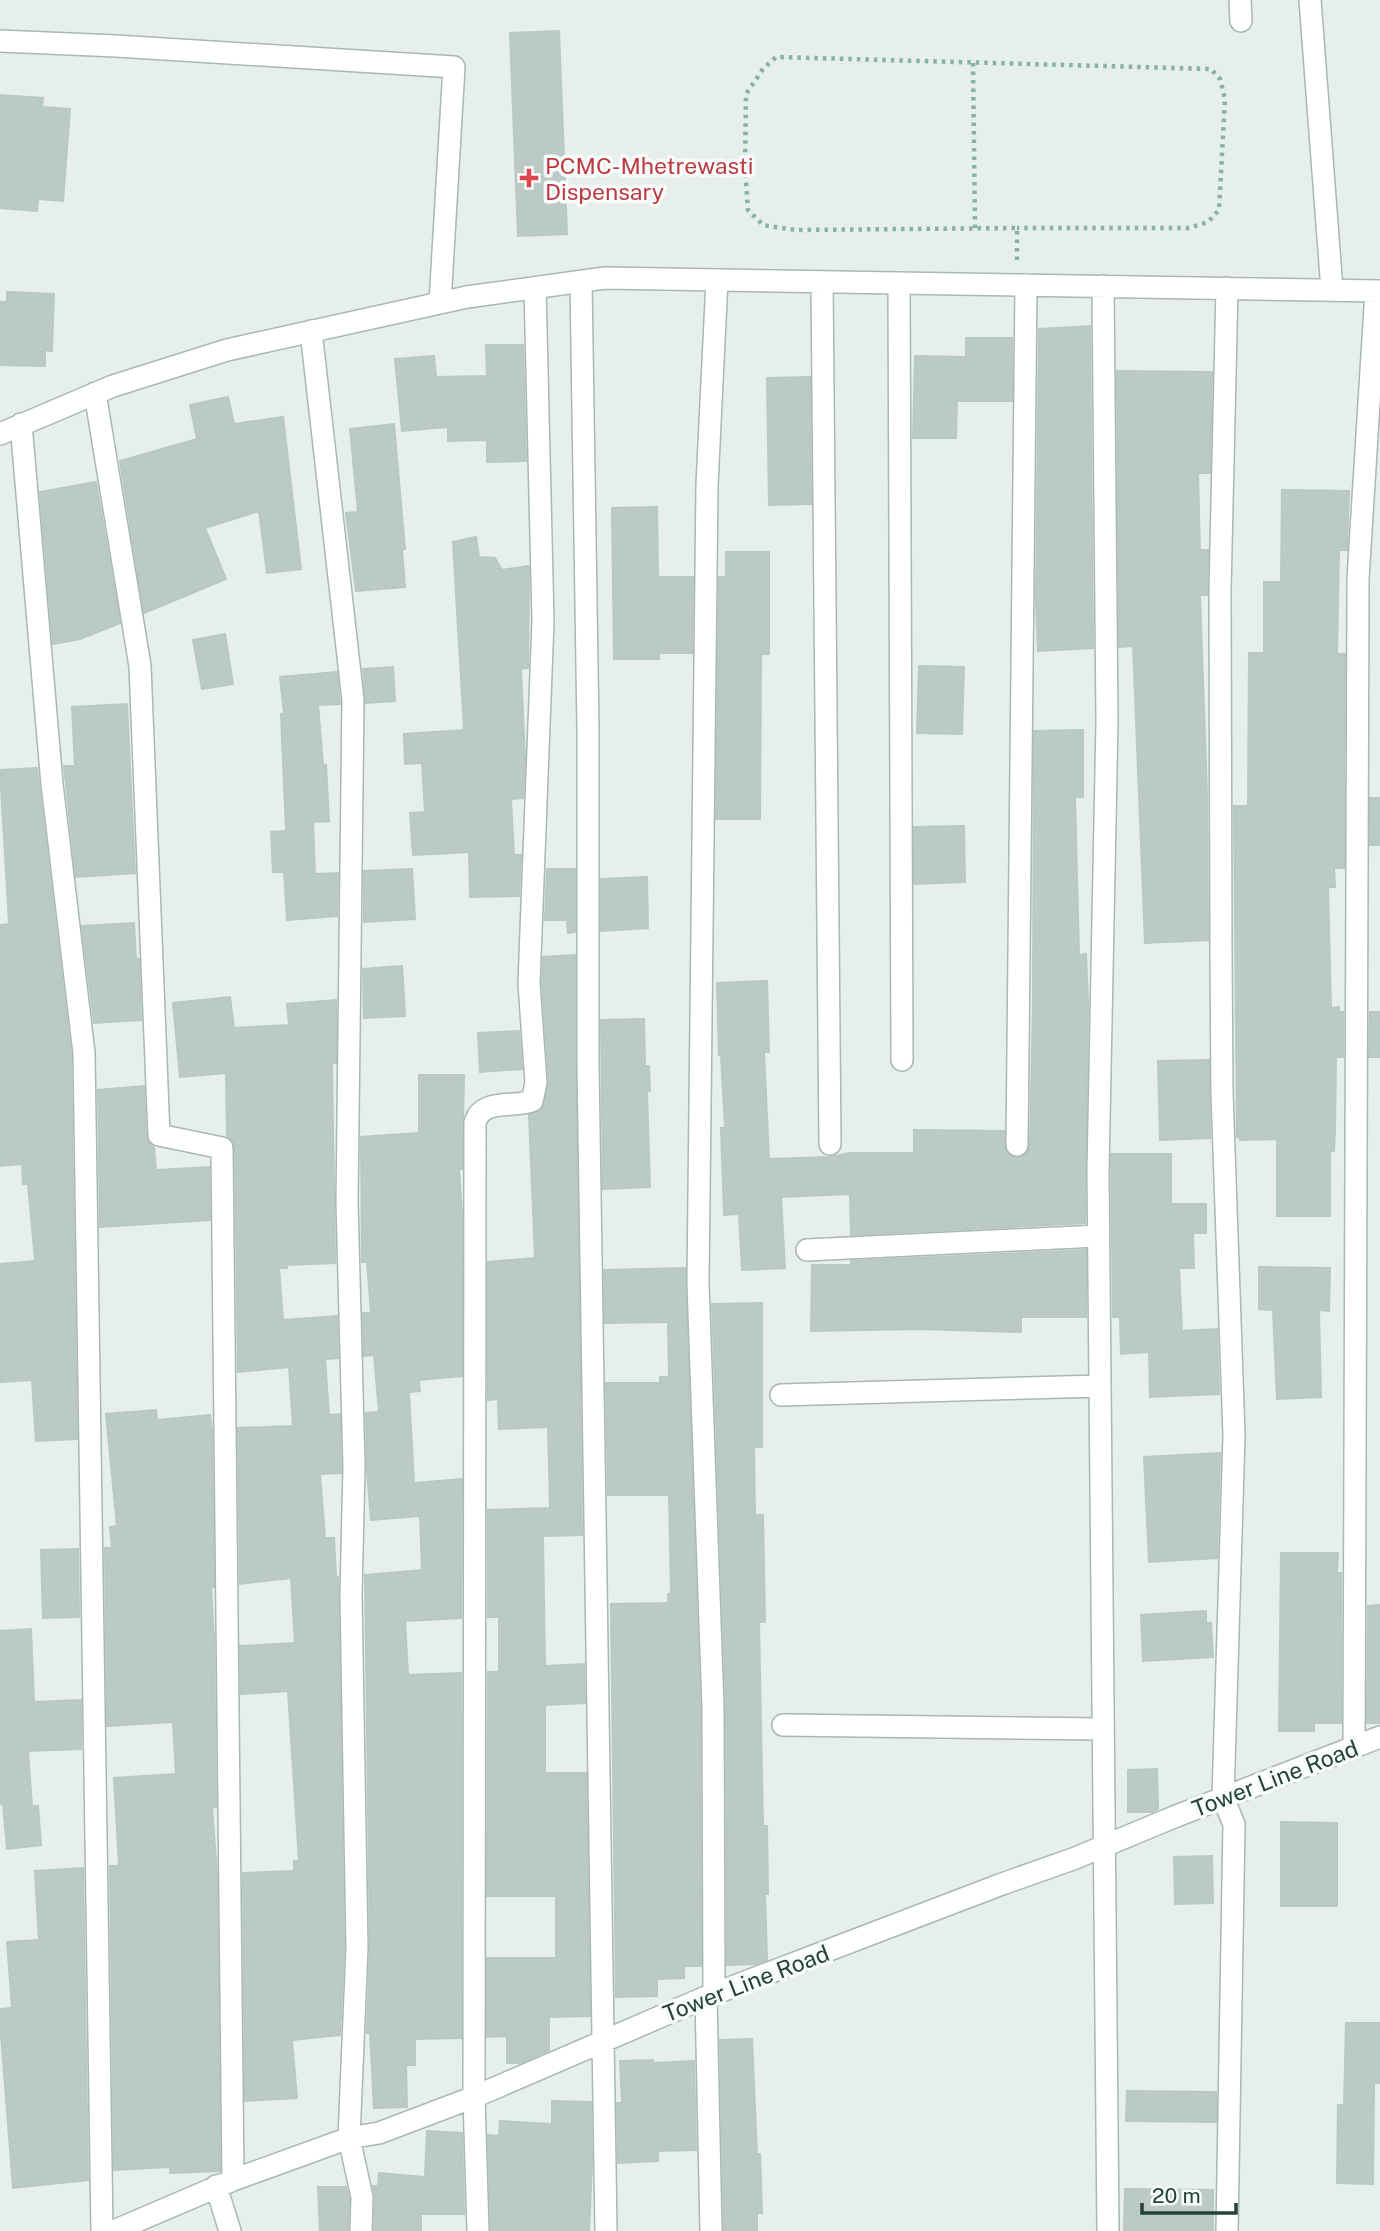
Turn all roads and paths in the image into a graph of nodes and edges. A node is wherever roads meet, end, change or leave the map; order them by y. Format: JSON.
{"nodes":[{"id":1,"x":1310,"y":0,"type":"edge"},
{"id":2,"x":0,"y":41,"type":"edge"},
{"id":3,"x":973,"y":63,"type":"junction"},
{"id":4,"x":975,"y":228,"type":"junction"},
{"id":5,"x":1017,"y":228,"type":"junction"},
{"id":6,"x":718,"y":280,"type":"junction"},
{"id":7,"x":581,"y":282,"type":"junction"},
{"id":8,"x":822,"y":282,"type":"junction"},
{"id":9,"x":899,"y":283,"type":"junction"},
{"id":10,"x":1021,"y":285,"type":"junction"},
{"id":11,"x":1103,"y":286,"type":"junction"},
{"id":12,"x":535,"y":288,"type":"junction"},
{"id":13,"x":1227,"y":288,"type":"junction"},
{"id":14,"x":1332,"y":290,"type":"junction"},
{"id":15,"x":1378,"y":291,"type":"edge"},
{"id":16,"x":440,"y":303,"type":"junction"},
{"id":17,"x":311,"y":331,"type":"junction"},
{"id":18,"x":95,"y":393,"type":"junction"},
{"id":19,"x":21,"y":425,"type":"junction"},
{"id":20,"x":0,"y":433,"type":"edge"},
{"id":21,"x":902,"y":1060,"type":"dead end"},
{"id":22,"x":830,"y":1144,"type":"dead end"},
{"id":23,"x":1017,"y":1145,"type":"dead end"},
{"id":24,"x":1098,"y":1236,"type":"junction"},
{"id":25,"x":807,"y":1250,"type":"dead end"},
{"id":26,"x":1099,"y":1386,"type":"junction"},
{"id":27,"x":781,"y":1395,"type":"dead end"},
{"id":28,"x":783,"y":1725,"type":"dead end"},
{"id":29,"x":1102,"y":1730,"type":"junction"},
{"id":30,"x":1380,"y":1737,"type":"edge"},
{"id":31,"x":1354,"y":1748,"type":"junction"},
{"id":32,"x":1223,"y":1798,"type":"junction"},
{"id":33,"x":1103,"y":1846,"type":"junction"},
{"id":34,"x":710,"y":1996,"type":"junction"},
{"id":35,"x":603,"y":2040,"type":"junction"},
{"id":36,"x":474,"y":2097,"type":"junction"},
{"id":37,"x":349,"y":2138,"type":"junction"},
{"id":38,"x":225,"y":2183,"type":"junction"},
{"id":39,"x":102,"y":2231,"type":"edge"},
{"id":40,"x":114,"y":2231,"type":"edge"},
{"id":41,"x":230,"y":2231,"type":"edge"},
{"id":42,"x":361,"y":2231,"type":"edge"},
{"id":43,"x":478,"y":2231,"type":"edge"},
{"id":44,"x":606,"y":2231,"type":"edge"},
{"id":45,"x":711,"y":2231,"type":"edge"},
{"id":46,"x":1108,"y":2231,"type":"edge"},
{"id":47,"x":1227,"y":2231,"type":"edge"}],
"edges":[{"from":1,"to":14,"type":"street"},
{"from":2,"to":16,"type":"street"},
{"from":3,"to":4,"type":"path"},
{"from":3,"to":4,"type":"path"},
{"from":3,"to":5,"type":"path"},
{"from":4,"to":5,"type":"path"},
{"from":5,"to":10,"type":"path"},
{"from":6,"to":7,"type":"street"},
{"from":6,"to":8,"type":"street"},
{"from":6,"to":34,"type":"street"},
{"from":7,"to":12,"type":"street"},
{"from":7,"to":35,"type":"street"},
{"from":8,"to":9,"type":"street"},
{"from":8,"to":22,"type":"street"},
{"from":9,"to":10,"type":"street"},
{"from":9,"to":21,"type":"street"},
{"from":10,"to":11,"type":"street"},
{"from":10,"to":23,"type":"street"},
{"from":11,"to":13,"type":"street"},
{"from":11,"to":24,"type":"street"},
{"from":12,"to":16,"type":"street"},
{"from":12,"to":36,"type":"street"},
{"from":13,"to":14,"type":"street"},
{"from":13,"to":32,"type":"street"},
{"from":14,"to":15,"type":"street"},
{"from":15,"to":31,"type":"street"},
{"from":16,"to":17,"type":"street"},
{"from":17,"to":18,"type":"street"},
{"from":17,"to":37,"type":"street"},
{"from":18,"to":19,"type":"street"},
{"from":18,"to":38,"type":"street"},
{"from":19,"to":20,"type":"street"},
{"from":19,"to":39,"type":"street"},
{"from":24,"to":25,"type":"street"},
{"from":24,"to":26,"type":"street"},
{"from":26,"to":27,"type":"street"},
{"from":26,"to":29,"type":"street"},
{"from":28,"to":29,"type":"street"},
{"from":29,"to":33,"type":"street"},
{"from":30,"to":31,"type":"street","name":"Tower Line Road"},
{"from":31,"to":32,"type":"street","name":"Tower Line Road"},
{"from":32,"to":33,"type":"street","name":"Tower Line Road"},
{"from":32,"to":47,"type":"street"},
{"from":33,"to":34,"type":"street","name":"Tower Line Road"},
{"from":33,"to":46,"type":"street"},
{"from":34,"to":35,"type":"street","name":"Tower Line Road"},
{"from":34,"to":45,"type":"street"},
{"from":35,"to":36,"type":"street","name":"Tower Line Road"},
{"from":35,"to":44,"type":"street"},
{"from":36,"to":37,"type":"street","name":"Tower Line Road"},
{"from":36,"to":43,"type":"street"},
{"from":37,"to":38,"type":"street","name":"Tower Line Road"},
{"from":37,"to":42,"type":"street"},
{"from":38,"to":40,"type":"street","name":"Tower Line Road"},
{"from":38,"to":41,"type":"street"}]}
